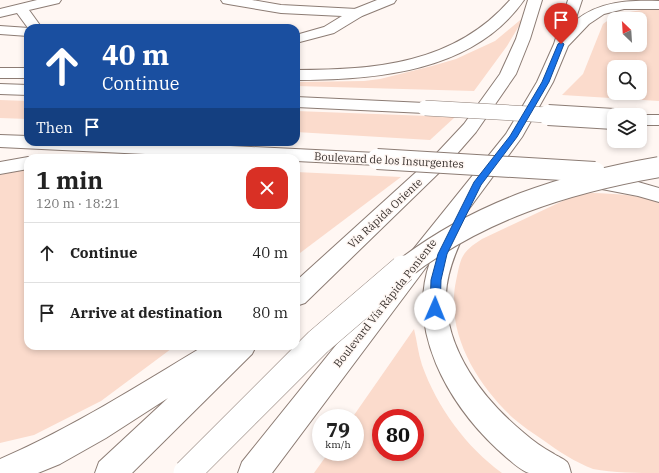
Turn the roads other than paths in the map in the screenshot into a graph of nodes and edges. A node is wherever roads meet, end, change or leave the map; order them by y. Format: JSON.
{"nodes":[{"id":1,"x":54,"y":0,"type":"edge"},
{"id":2,"x":228,"y":0,"type":"edge"},
{"id":3,"x":389,"y":0,"type":"edge"},
{"id":4,"x":516,"y":0,"type":"edge"},
{"id":5,"x":534,"y":0,"type":"edge"},
{"id":6,"x":575,"y":0,"type":"edge"},
{"id":7,"x":659,"y":5,"type":"edge"},
{"id":8,"x":356,"y":7,"type":"edge"},
{"id":9,"x":20,"y":8,"type":"junction"},
{"id":10,"x":0,"y":13,"type":"edge"},
{"id":11,"x":32,"y":24,"type":"edge"},
{"id":12,"x":0,"y":30,"type":"edge"},
{"id":13,"x":24,"y":32,"type":"edge"},
{"id":14,"x":300,"y":38,"type":"edge"},
{"id":15,"x":561,"y":44,"type":"junction"},
{"id":16,"x":0,"y":73,"type":"edge"},
{"id":17,"x":24,"y":73,"type":"edge"},
{"id":18,"x":300,"y":75,"type":"edge"},
{"id":19,"x":0,"y":89,"type":"edge"},
{"id":20,"x":24,"y":90,"type":"edge"},
{"id":21,"x":300,"y":102,"type":"edge"},
{"id":22,"x":607,"y":119,"type":"edge"},
{"id":23,"x":647,"y":120,"type":"edge"},
{"id":24,"x":659,"y":120,"type":"edge"},
{"id":25,"x":0,"y":141,"type":"edge"},
{"id":26,"x":24,"y":142,"type":"edge"},
{"id":27,"x":105,"y":146,"type":"edge"},
{"id":28,"x":168,"y":149,"type":"junction"},
{"id":29,"x":119,"y":154,"type":"edge"},
{"id":30,"x":272,"y":154,"type":"edge"},
{"id":31,"x":300,"y":155,"type":"edge"},
{"id":32,"x":24,"y":164,"type":"edge"},
{"id":33,"x":0,"y":168,"type":"edge"},
{"id":34,"x":659,"y":168,"type":"edge"},
{"id":35,"x":659,"y":176,"type":"edge"},
{"id":36,"x":638,"y":182,"type":"junction"},
{"id":37,"x":477,"y":184,"type":"junction"},
{"id":38,"x":659,"y":195,"type":"edge"},
{"id":39,"x":300,"y":292,"type":"edge"},
{"id":40,"x":221,"y":350,"type":"edge"},
{"id":41,"x":239,"y":350,"type":"edge"},
{"id":42,"x":3,"y":473,"type":"edge"},
{"id":43,"x":110,"y":473,"type":"edge"},
{"id":44,"x":187,"y":473,"type":"edge"},
{"id":45,"x":253,"y":473,"type":"edge"},
{"id":46,"x":556,"y":473,"type":"edge"}],
"edges":[{"from":1,"to":9,"type":"main road"},
{"from":2,"to":8,"type":"main road"},
{"from":3,"to":8,"type":"main road"},
{"from":4,"to":18,"type":"main road"},
{"from":5,"to":39,"type":"main road","name":"Vía Rápida Oriente"},
{"from":6,"to":15,"type":"main road","name":"Boulevard Vía Rápida Poniente"},
{"from":7,"to":15,"type":"main road"},
{"from":8,"to":14,"type":"main road"},
{"from":9,"to":10,"type":"main road"},
{"from":9,"to":11,"type":"main road"},
{"from":12,"to":13,"type":"main road"},
{"from":15,"to":37,"type":"main road","name":"Boulevard Vía Rápida Poniente"},
{"from":16,"to":17,"type":"main road"},
{"from":19,"to":20,"type":"main road"},
{"from":21,"to":22,"type":"main road","bridge":true},
{"from":23,"to":24,"type":"main road"},
{"from":25,"to":26,"type":"main road","name":"Boulevard de los Insurgentes"},
{"from":27,"to":28,"type":"main road","name":"Boulevard de los Insurgentes"},
{"from":28,"to":29,"type":"main road"},
{"from":28,"to":30,"type":"main road","name":"Boulevard de los Insurgentes","bridge":true},
{"from":31,"to":36,"type":"main road","name":"Boulevard de los Insurgentes","bridge":true},
{"from":32,"to":33,"type":"main road"},
{"from":34,"to":44,"type":"main road","bridge":true},
{"from":35,"to":36,"type":"main road"},
{"from":36,"to":38,"type":"main road"},
{"from":37,"to":45,"type":"main road","name":"Boulevard Vía Rápida Poniente"},
{"from":37,"to":46,"type":"main road"},
{"from":40,"to":42,"type":"main road"},
{"from":41,"to":43,"type":"main road"}]}
